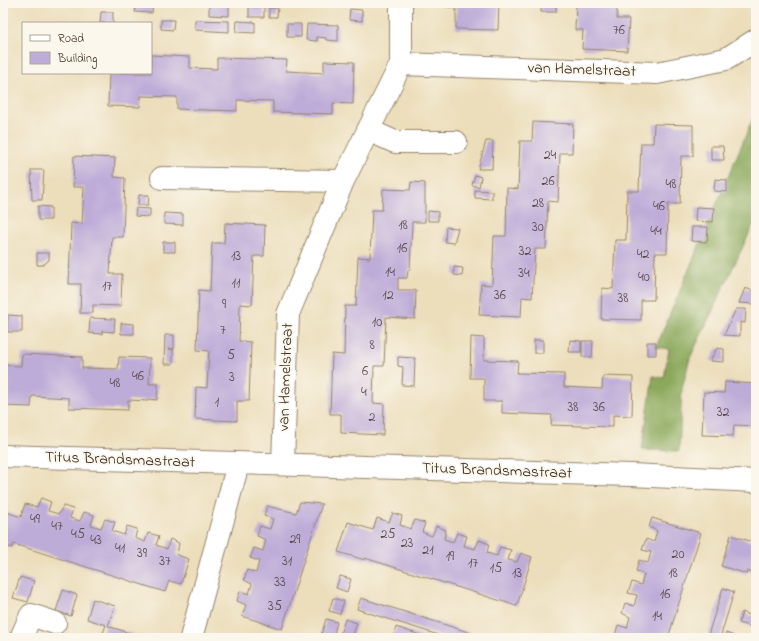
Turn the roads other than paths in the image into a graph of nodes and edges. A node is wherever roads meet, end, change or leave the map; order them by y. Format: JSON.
{"nodes":[{"id":1,"x":401,"y":3,"type":"edge"},
{"id":2,"x":756,"y":40,"type":"edge"},
{"id":3,"x":401,"y":64,"type":"junction"},
{"id":4,"x":368,"y":130,"type":"junction"},
{"id":5,"x":456,"y":142,"type":"dead end"},
{"id":6,"x":162,"y":178,"type":"dead end"},
{"id":7,"x":343,"y":181,"type":"junction"},
{"id":8,"x":3,"y":456,"type":"edge"},
{"id":9,"x":238,"y":464,"type":"junction"},
{"id":10,"x":284,"y":464,"type":"junction"},
{"id":11,"x":756,"y":481,"type":"edge"},
{"id":12,"x":55,"y":623,"type":"dead end"},
{"id":13,"x":21,"y":638,"type":"edge"},
{"id":14,"x":191,"y":638,"type":"edge"}],
"edges":[{"from":1,"to":3,"type":"street","name":"van Hamelstraat"},
{"from":2,"to":3,"type":"street","name":"van Hamelstraat"},
{"from":3,"to":4,"type":"street","name":"van Hamelstraat"},
{"from":4,"to":5,"type":"street"},
{"from":4,"to":7,"type":"street","name":"van Hamelstraat"},
{"from":6,"to":7,"type":"street"},
{"from":7,"to":10,"type":"street","name":"van Hamelstraat"},
{"from":8,"to":9,"type":"street","name":"Titus Brandsmastraat"},
{"from":9,"to":10,"type":"street","name":"Titus Brandsmastraat"},
{"from":9,"to":14,"type":"street"},
{"from":10,"to":11,"type":"street","name":"Titus Brandsmastraat"},
{"from":12,"to":13,"type":"street"}]}
